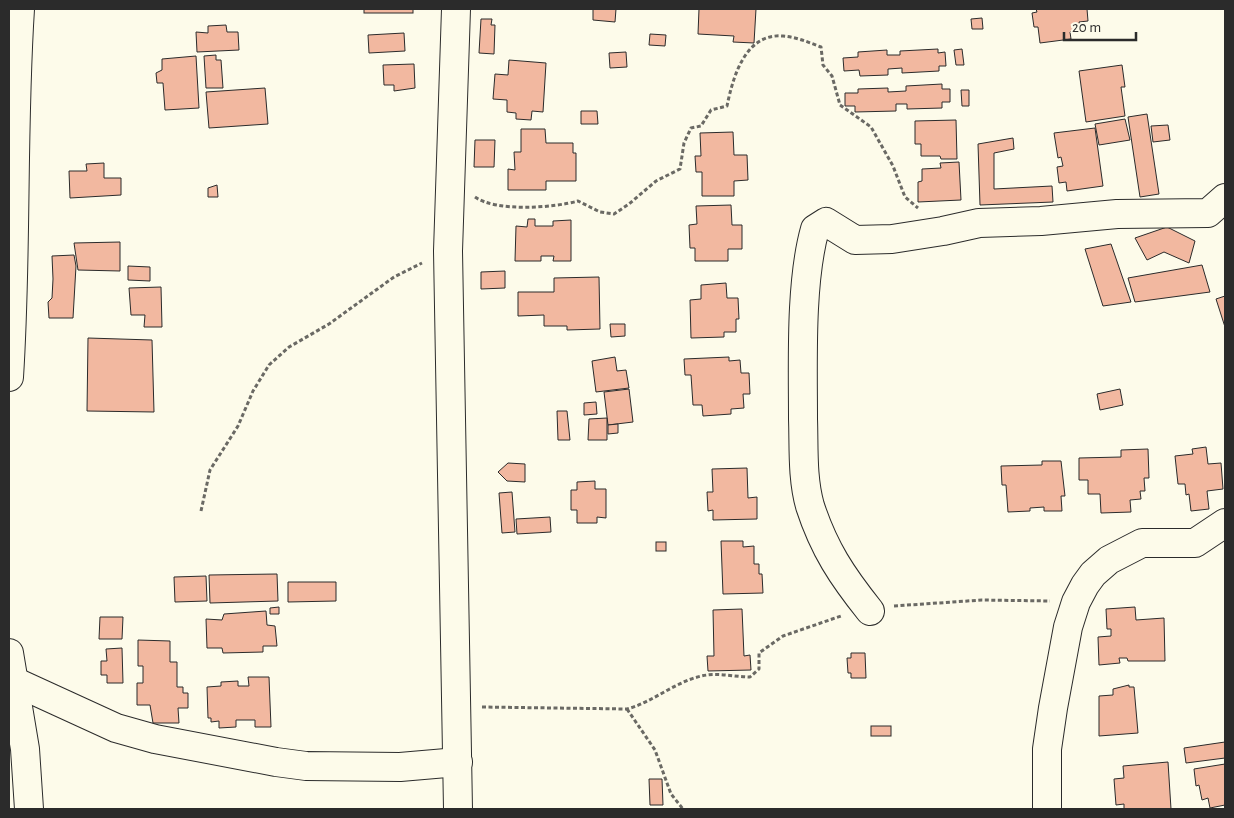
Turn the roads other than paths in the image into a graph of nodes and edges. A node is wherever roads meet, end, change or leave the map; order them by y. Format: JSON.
{"nodes":[{"id":1,"x":20,"y":9,"type":"edge"},
{"id":2,"x":456,"y":9,"type":"edge"},
{"id":3,"x":1225,"y":198,"type":"edge"},
{"id":4,"x":12,"y":295,"type":"edge"},
{"id":5,"x":9,"y":377,"type":"edge"},
{"id":6,"x":1225,"y":523,"type":"edge"},
{"id":7,"x":870,"y":611,"type":"road end"},
{"id":8,"x":9,"y":654,"type":"edge"},
{"id":9,"x":11,"y":679,"type":"edge"},
{"id":10,"x":458,"y":762,"type":"junction"},
{"id":11,"x":29,"y":809,"type":"edge"},
{"id":12,"x":458,"y":809,"type":"edge"},
{"id":13,"x":1047,"y":809,"type":"edge"}],
"edges":[{"from":1,"to":4,"type":"street"},
{"from":2,"to":10,"type":"street"},
{"from":3,"to":7,"type":"street"},
{"from":4,"to":5,"type":"street"},
{"from":6,"to":13,"type":"street"},
{"from":8,"to":9,"type":"street"},
{"from":9,"to":10,"type":"street"},
{"from":9,"to":11,"type":"street"},
{"from":10,"to":12,"type":"street"}]}
